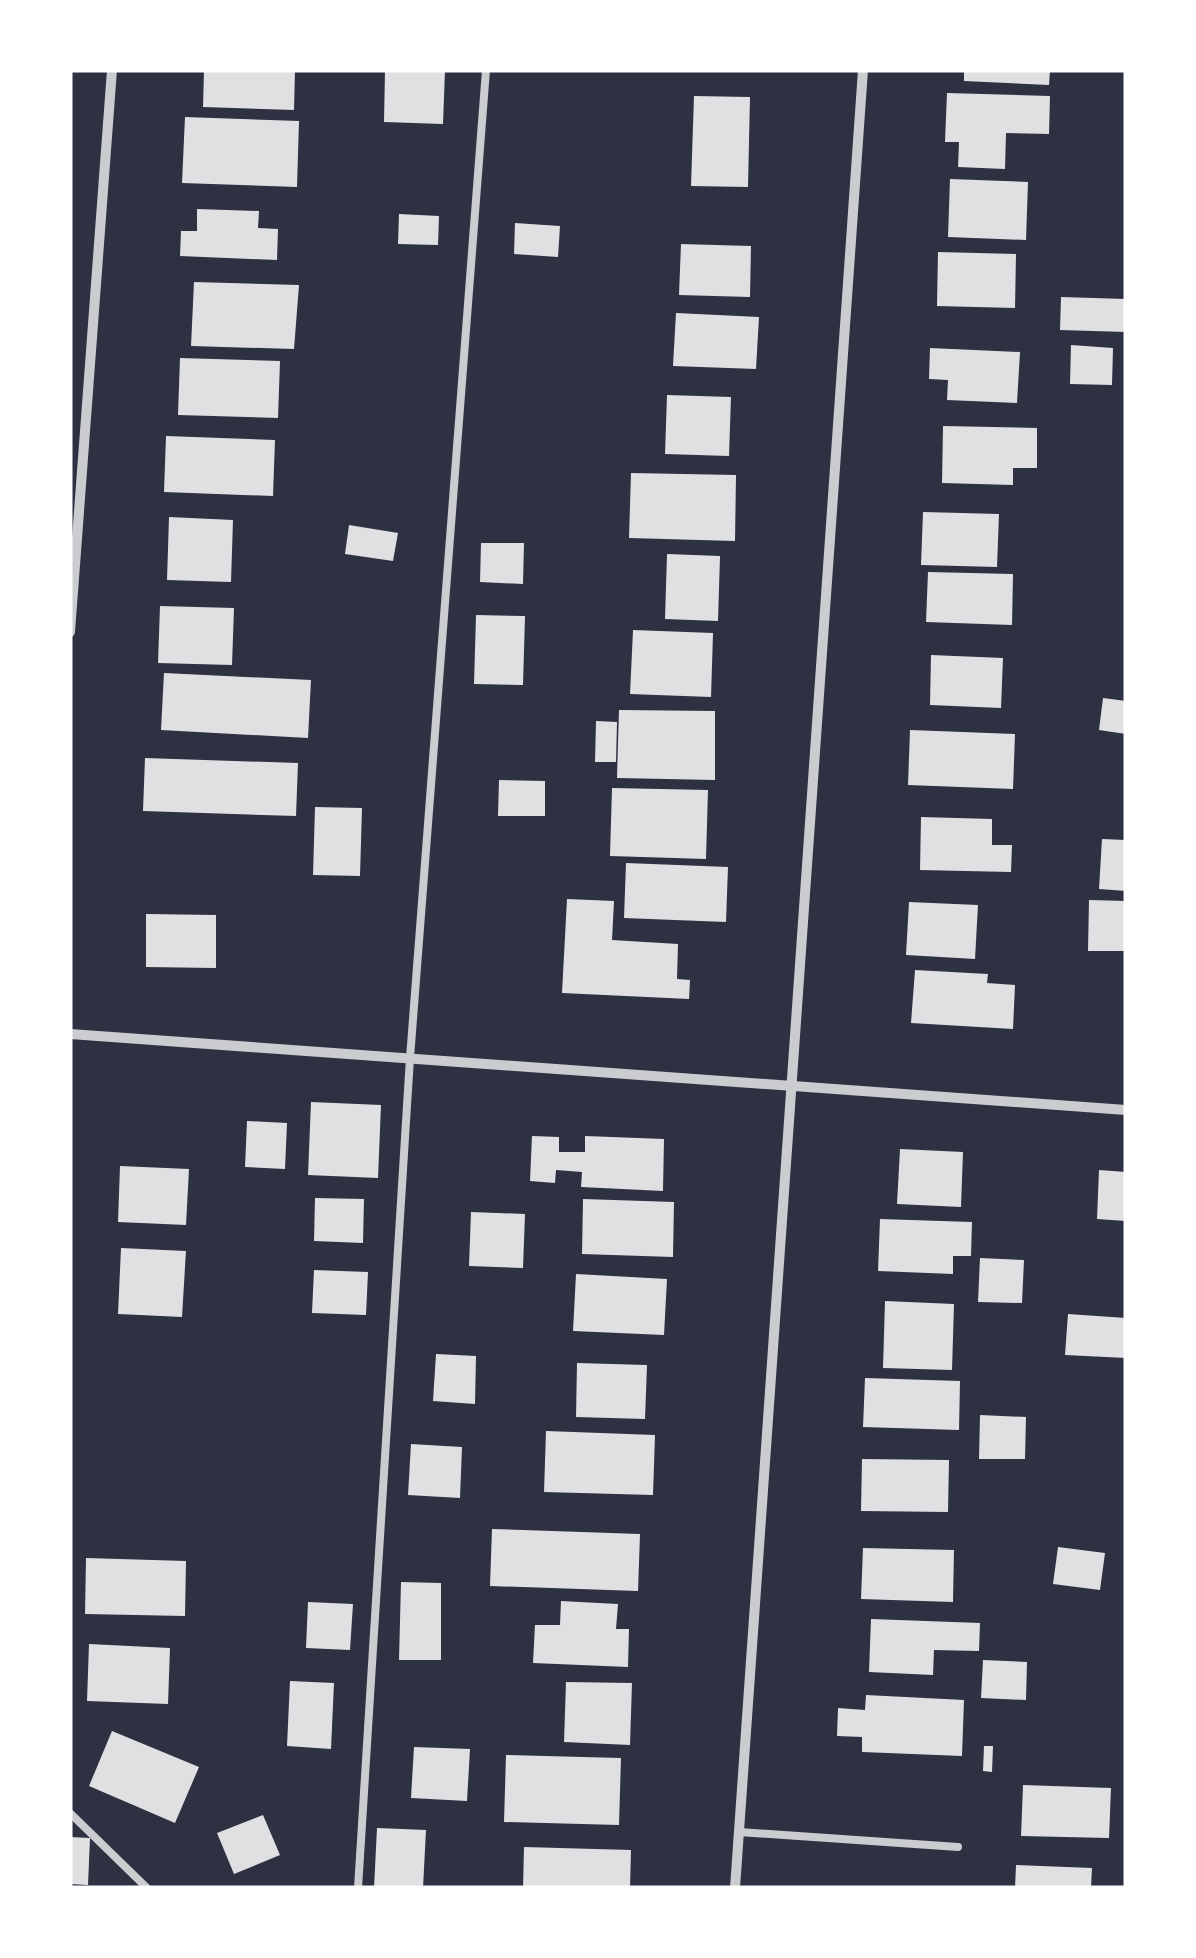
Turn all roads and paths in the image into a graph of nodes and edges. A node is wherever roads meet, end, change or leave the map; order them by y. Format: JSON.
{"nodes":[{"id":1,"x":112,"y":70,"type":"edge"},
{"id":2,"x":486,"y":70,"type":"edge"},
{"id":3,"x":863,"y":70,"type":"edge"},
{"id":4,"x":70,"y":632,"type":"edge"},
{"id":5,"x":70,"y":1034,"type":"edge"},
{"id":6,"x":410,"y":1058,"type":"junction"},
{"id":7,"x":790,"y":1087,"type":"junction"},
{"id":8,"x":1126,"y":1110,"type":"edge"},
{"id":9,"x":70,"y":1813,"type":"edge"},
{"id":10,"x":738,"y":1832,"type":"junction"},
{"id":11,"x":958,"y":1847,"type":"dead end"},
{"id":12,"x":147,"y":1888,"type":"edge"},
{"id":13,"x":358,"y":1888,"type":"edge"},
{"id":14,"x":735,"y":1888,"type":"edge"}],
"edges":[{"from":1,"to":4,"type":"street"},
{"from":2,"to":6,"type":"lane"},
{"from":3,"to":7,"type":"street"},
{"from":5,"to":6,"type":"street"},
{"from":6,"to":7,"type":"street"},
{"from":6,"to":13,"type":"lane"},
{"from":7,"to":8,"type":"street"},
{"from":7,"to":10,"type":"street"},
{"from":9,"to":12,"type":"lane"},
{"from":10,"to":11,"type":"lane"},
{"from":10,"to":14,"type":"street"}]}
